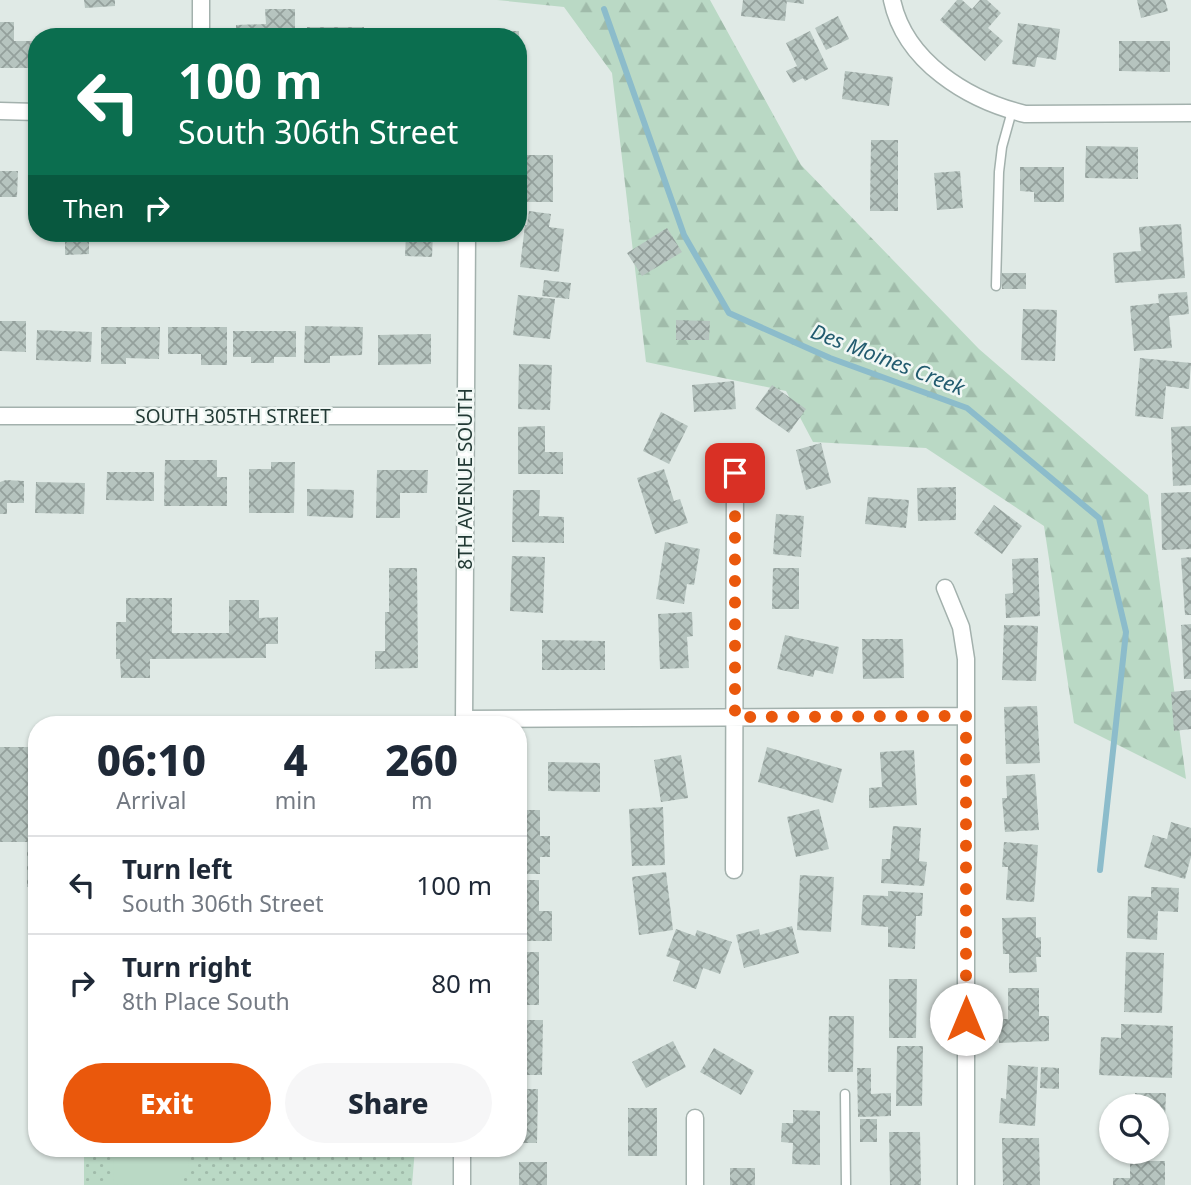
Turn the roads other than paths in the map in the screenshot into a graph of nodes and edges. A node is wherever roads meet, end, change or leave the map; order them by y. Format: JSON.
{"nodes":[{"id":1,"x":201,"y":0,"type":"edge"},
{"id":2,"x":892,"y":0,"type":"edge"},
{"id":3,"x":201,"y":28,"type":"edge"},
{"id":4,"x":0,"y":111,"type":"edge"},
{"id":5,"x":1012,"y":111,"type":"junction"},
{"id":6,"x":28,"y":112,"type":"edge"},
{"id":7,"x":1191,"y":113,"type":"edge"},
{"id":8,"x":467,"y":242,"type":"edge"},
{"id":9,"x":996,"y":286,"type":"dead end"},
{"id":10,"x":0,"y":416,"type":"edge"},
{"id":11,"x":465,"y":416,"type":"junction"},
{"id":12,"x":735,"y":473,"type":"dead end"},
{"id":13,"x":945,"y":588,"type":"dead end"},
{"id":14,"x":464,"y":716,"type":"edge"},
{"id":15,"x":966,"y":716,"type":"junction"},
{"id":16,"x":735,"y":717,"type":"junction"},
{"id":17,"x":527,"y":721,"type":"edge"},
{"id":18,"x":734,"y":870,"type":"dead end"},
{"id":19,"x":845,"y":1094,"type":"dead end"},
{"id":20,"x":695,"y":1118,"type":"dead end"},
{"id":21,"x":462,"y":1157,"type":"edge"},
{"id":22,"x":462,"y":1185,"type":"edge"},
{"id":23,"x":695,"y":1185,"type":"edge"},
{"id":24,"x":846,"y":1185,"type":"edge"},
{"id":25,"x":966,"y":1185,"type":"edge"}],
"edges":[{"from":1,"to":3,"type":"street"},
{"from":2,"to":5,"type":"street"},
{"from":4,"to":6,"type":"street"},
{"from":5,"to":7,"type":"street"},
{"from":5,"to":9,"type":"lane"},
{"from":8,"to":11,"type":"street","name":"8TH AVENUE SOUTH"},
{"from":10,"to":11,"type":"street","name":"SOUTH 305TH STREET"},
{"from":11,"to":14,"type":"street","name":"8TH AVENUE SOUTH"},
{"from":12,"to":16,"type":"street"},
{"from":13,"to":15,"type":"street"},
{"from":15,"to":16,"type":"street"},
{"from":15,"to":25,"type":"street"},
{"from":16,"to":17,"type":"street"},
{"from":16,"to":18,"type":"street"},
{"from":19,"to":24,"type":"lane"},
{"from":20,"to":23,"type":"street"},
{"from":21,"to":22,"type":"street"}]}
